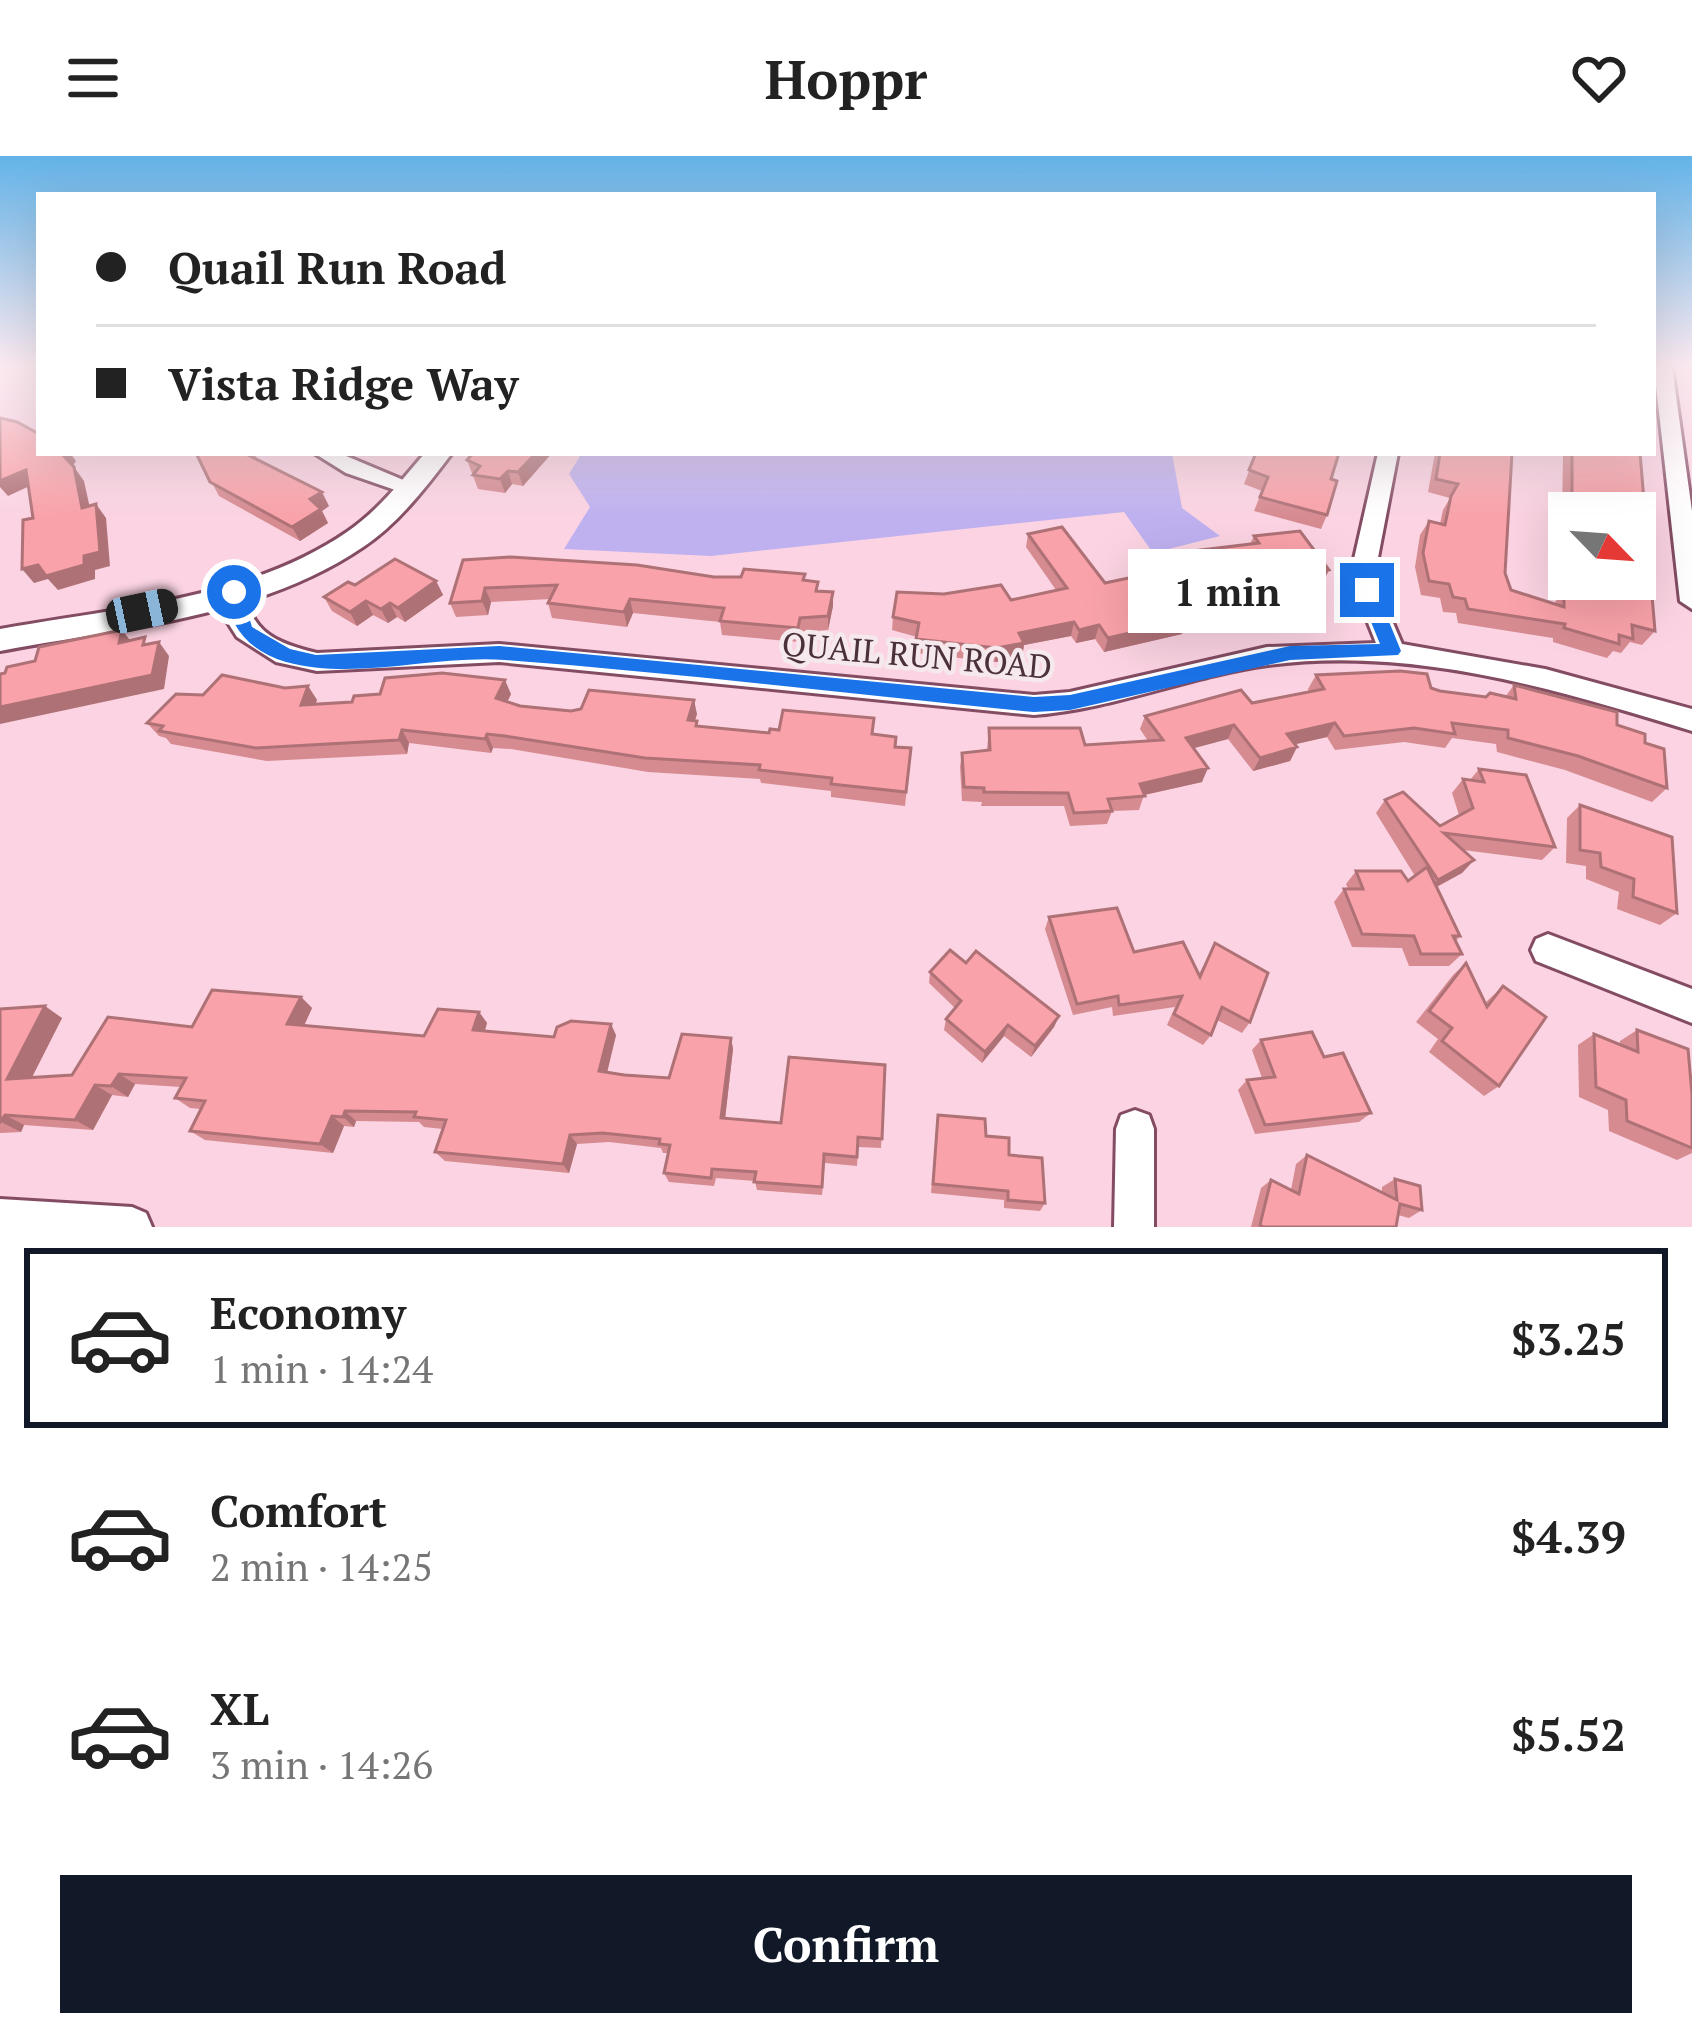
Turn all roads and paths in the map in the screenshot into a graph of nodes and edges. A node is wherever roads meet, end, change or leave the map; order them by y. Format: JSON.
{"nodes":[{"id":1,"x":1669,"y":417,"type":"edge"},
{"id":2,"x":329,"y":456,"type":"edge"},
{"id":3,"x":436,"y":456,"type":"edge"},
{"id":4,"x":1387,"y":456,"type":"edge"},
{"id":5,"x":409,"y":487,"type":"junction"},
{"id":6,"x":234,"y":592,"type":"junction"},
{"id":7,"x":1692,"y":601,"type":"edge"},
{"id":8,"x":0,"y":640,"type":"edge"},
{"id":9,"x":1392,"y":651,"type":"junction"},
{"id":10,"x":1692,"y":720,"type":"edge"},
{"id":11,"x":1548,"y":950,"type":"dead end"},
{"id":12,"x":1692,"y":1006,"type":"edge"},
{"id":13,"x":1135,"y":1129,"type":"dead end"},
{"id":14,"x":0,"y":1219,"type":"edge"},
{"id":15,"x":132,"y":1227,"type":"edge"},
{"id":16,"x":1134,"y":1227,"type":"edge"}],
"edges":[{"from":1,"to":7,"type":"street"},
{"from":2,"to":5,"type":"street"},
{"from":3,"to":5,"type":"street"},
{"from":4,"to":9,"type":"street"},
{"from":5,"to":6,"type":"street"},
{"from":6,"to":8,"type":"street"},
{"from":6,"to":9,"type":"street","name":"QUAIL RUN ROAD"},
{"from":9,"to":10,"type":"street","name":"QUAIL RUN ROAD"},
{"from":11,"to":12,"type":"street"},
{"from":13,"to":16,"type":"street"},
{"from":14,"to":15,"type":"street"}]}
